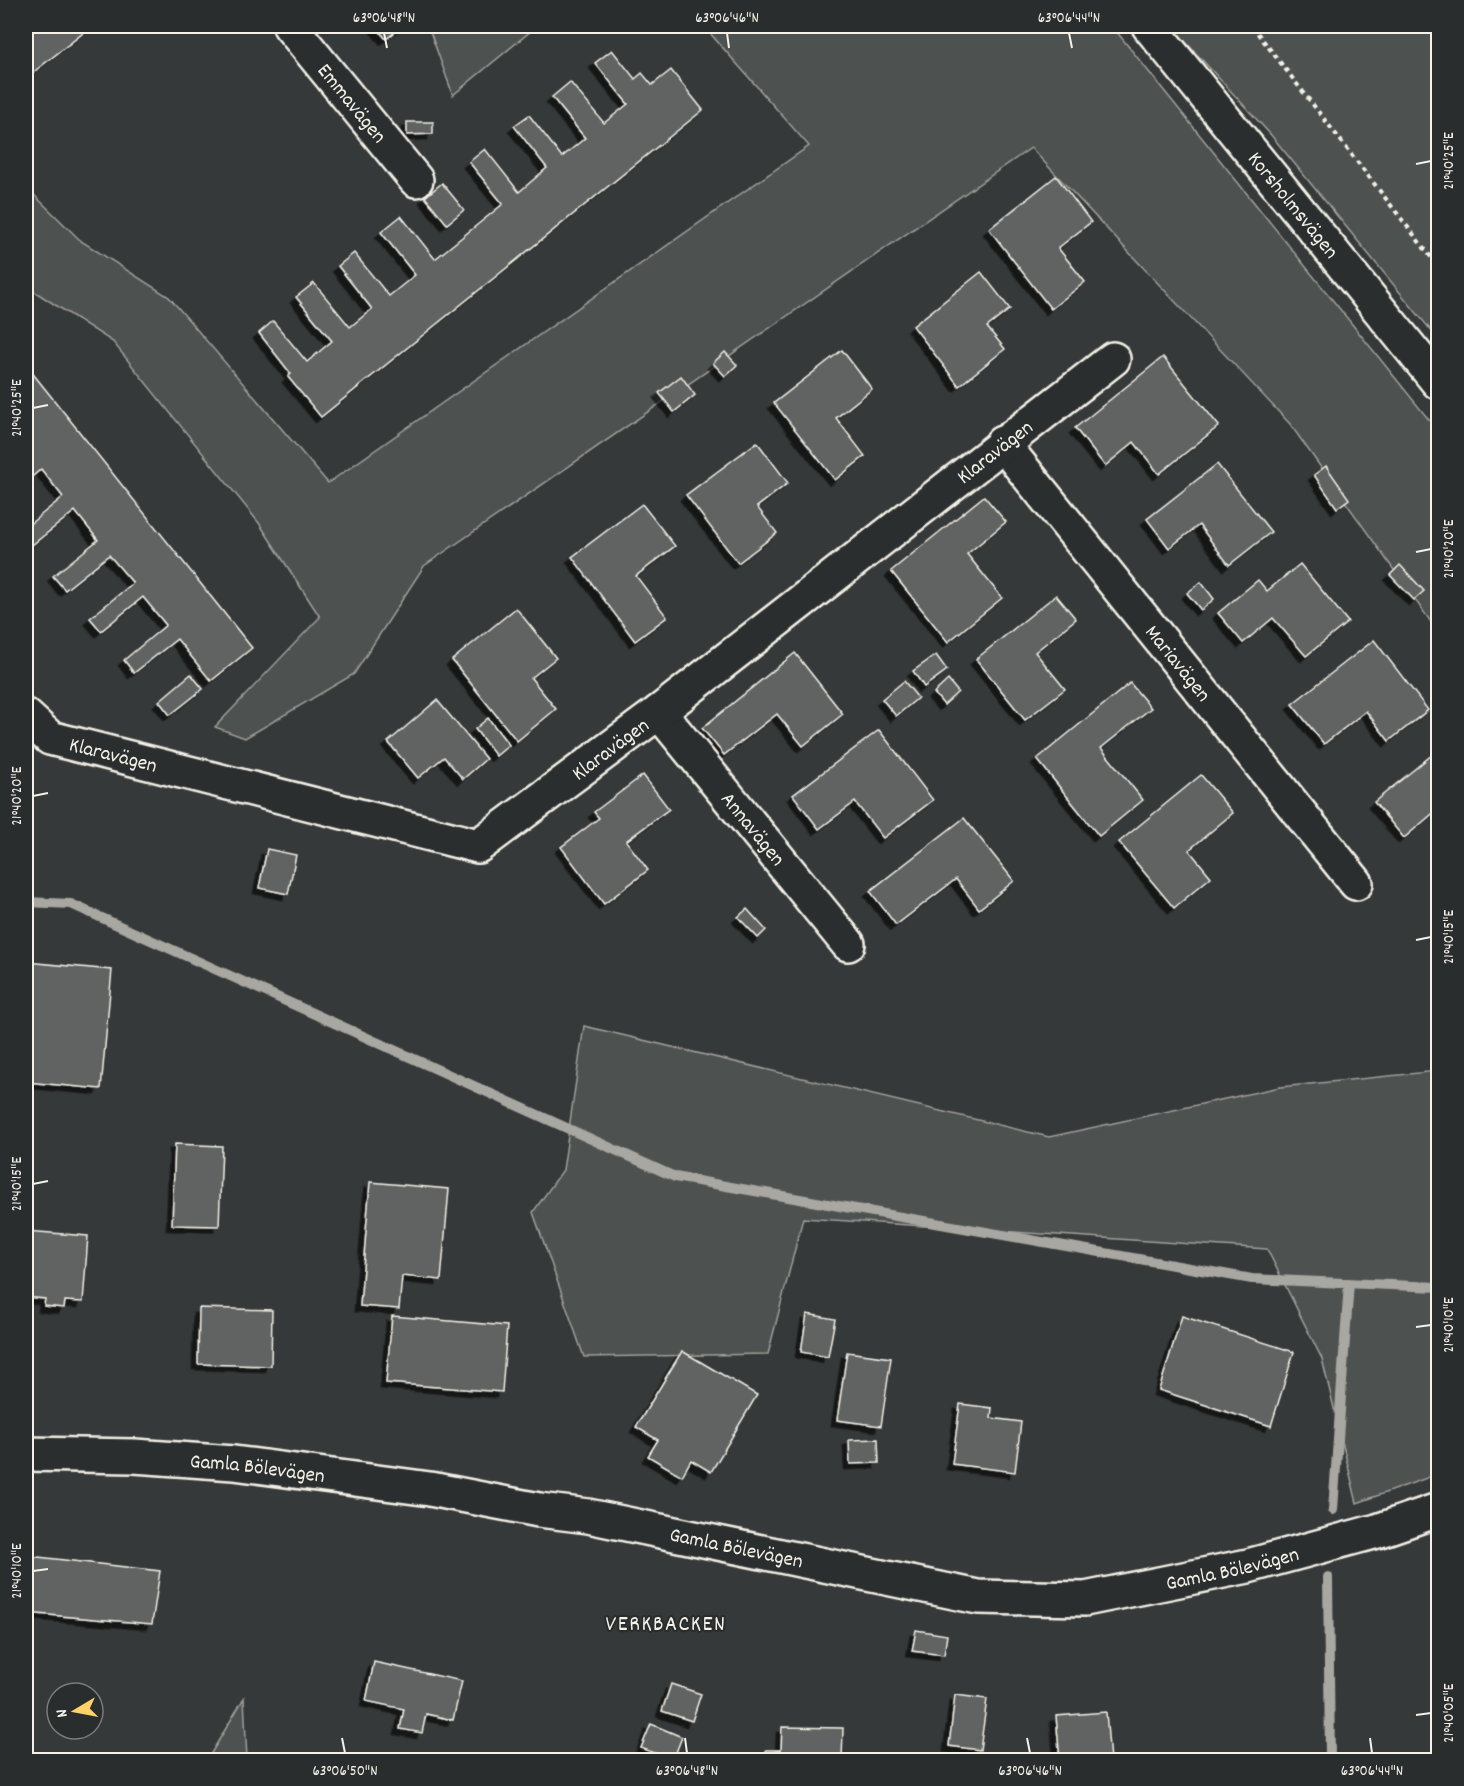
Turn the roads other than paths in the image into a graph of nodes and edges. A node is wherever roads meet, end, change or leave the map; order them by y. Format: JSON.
{"nodes":[{"id":1,"x":290,"y":26,"type":"edge"},
{"id":2,"x":1149,"y":26,"type":"edge"},
{"id":3,"x":416,"y":180,"type":"dead end"},
{"id":4,"x":1113,"y":359,"type":"dead end"},
{"id":5,"x":1438,"y":382,"type":"edge"},
{"id":6,"x":1002,"y":443,"type":"junction"},
{"id":7,"x":659,"y":712,"type":"junction"},
{"id":8,"x":26,"y":716,"type":"edge"},
{"id":9,"x":1356,"y":883,"type":"dead end"},
{"id":10,"x":848,"y":944,"type":"dead end"},
{"id":11,"x":26,"y":1454,"type":"edge"},
{"id":12,"x":1438,"y":1510,"type":"edge"}],
"edges":[{"from":1,"to":3,"type":"street","name":"Emmavägen"},
{"from":2,"to":5,"type":"street","name":"Korsholmsvägen"},
{"from":4,"to":6,"type":"street","name":"Klaravägen"},
{"from":6,"to":7,"type":"street","name":"Klaravägen"},
{"from":6,"to":9,"type":"street","name":"Mariavägen"},
{"from":7,"to":8,"type":"street","name":"Klaravägen"},
{"from":7,"to":10,"type":"street","name":"Annavägen"},
{"from":11,"to":12,"type":"street","name":"Gamla Bölevägen"}]}
